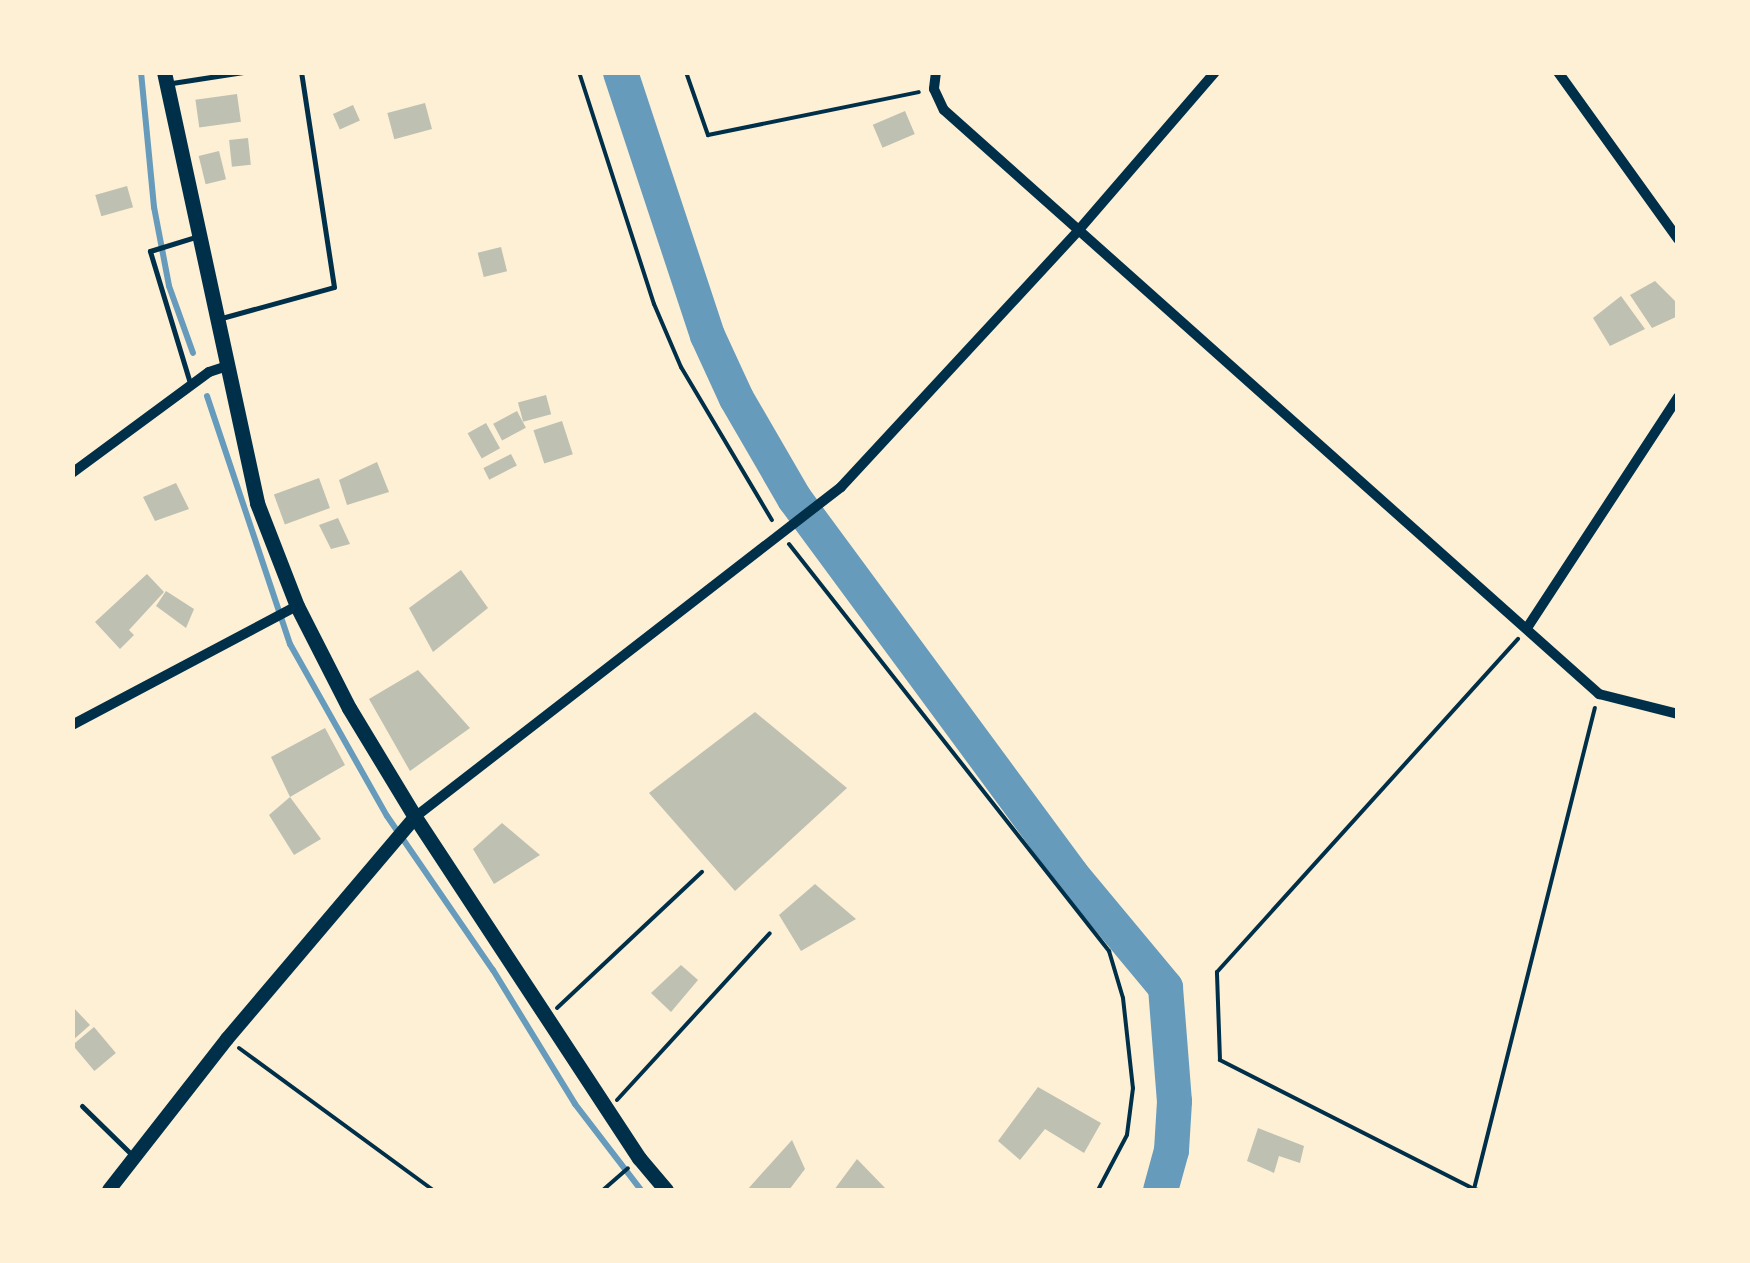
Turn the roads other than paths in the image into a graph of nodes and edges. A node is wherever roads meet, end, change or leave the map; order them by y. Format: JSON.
{"nodes":[{"id":1,"x":243,"y":72,"type":"edge"},
{"id":2,"x":302,"y":72,"type":"edge"},
{"id":3,"x":936,"y":72,"type":"edge"},
{"id":4,"x":1215,"y":72,"type":"edge"},
{"id":5,"x":1558,"y":72,"type":"edge"},
{"id":6,"x":166,"y":78,"type":"edge"},
{"id":7,"x":1077,"y":232,"type":"junction"},
{"id":8,"x":199,"y":236,"type":"junction"},
{"id":9,"x":1678,"y":238,"type":"edge"},
{"id":10,"x":216,"y":320,"type":"junction"},
{"id":11,"x":224,"y":367,"type":"junction"},
{"id":12,"x":192,"y":385,"type":"junction"},
{"id":13,"x":1678,"y":397,"type":"edge"},
{"id":14,"x":72,"y":474,"type":"edge"},
{"id":15,"x":296,"y":606,"type":"junction"},
{"id":16,"x":1527,"y":628,"type":"junction"},
{"id":17,"x":1678,"y":714,"type":"edge"},
{"id":18,"x":72,"y":725,"type":"edge"},
{"id":19,"x":415,"y":818,"type":"junction"},
{"id":20,"x":82,"y":1106,"type":"dead end"},
{"id":21,"x":135,"y":1158,"type":"junction"},
{"id":22,"x":109,"y":1190,"type":"edge"},
{"id":23,"x":666,"y":1190,"type":"edge"}],
"edges":[{"from":1,"to":6,"type":"lane"},
{"from":2,"to":10,"type":"lane"},
{"from":3,"to":7,"type":"street"},
{"from":4,"to":7,"type":"street"},
{"from":5,"to":9,"type":"street"},
{"from":6,"to":8,"type":"main road"},
{"from":7,"to":16,"type":"street"},
{"from":7,"to":19,"type":"street"},
{"from":8,"to":10,"type":"main road"},
{"from":8,"to":12,"type":"lane"},
{"from":10,"to":11,"type":"main road"},
{"from":11,"to":12,"type":"street"},
{"from":11,"to":15,"type":"main road"},
{"from":12,"to":14,"type":"street"},
{"from":13,"to":16,"type":"street"},
{"from":15,"to":18,"type":"street"},
{"from":15,"to":19,"type":"main road"},
{"from":16,"to":17,"type":"street"},
{"from":19,"to":21,"type":"street"},
{"from":19,"to":23,"type":"main road"},
{"from":20,"to":21,"type":"lane"},
{"from":21,"to":22,"type":"street"}]}
